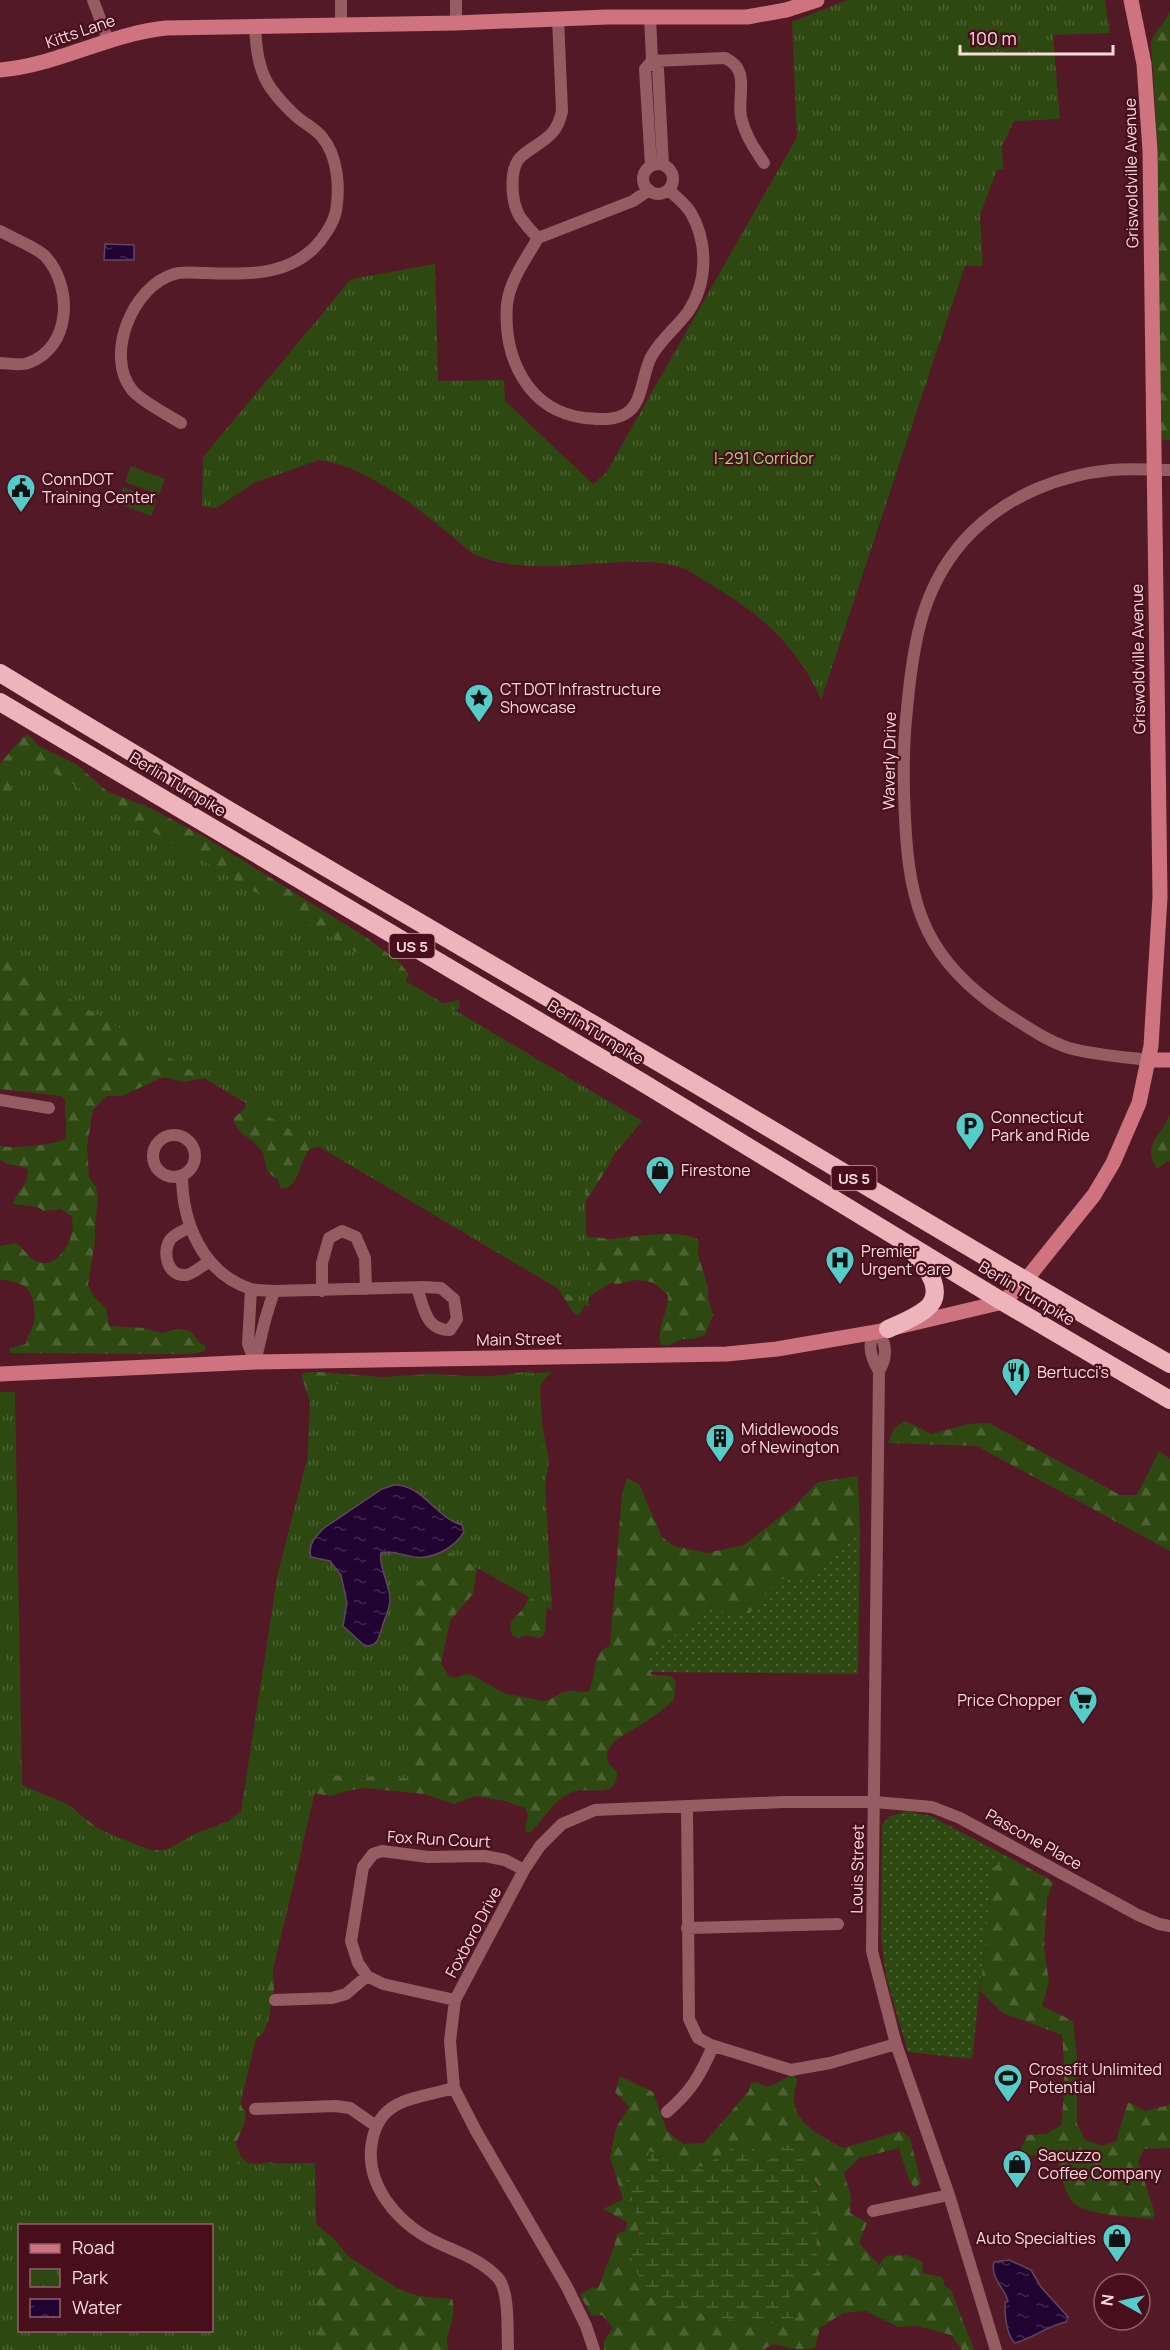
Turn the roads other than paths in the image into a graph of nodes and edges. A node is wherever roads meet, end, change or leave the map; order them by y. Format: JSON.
{"nodes":[{"id":1,"x":93,"y":0,"type":"edge"},
{"id":2,"x":341,"y":0,"type":"edge"},
{"id":3,"x":456,"y":0,"type":"edge"},
{"id":4,"x":817,"y":0,"type":"edge"},
{"id":5,"x":1131,"y":0,"type":"edge"},
{"id":6,"x":650,"y":16,"type":"junction"},
{"id":7,"x":558,"y":18,"type":"junction"},
{"id":8,"x":456,"y":23,"type":"junction"},
{"id":9,"x":341,"y":25,"type":"junction"},
{"id":10,"x":255,"y":26,"type":"junction"},
{"id":11,"x":108,"y":40,"type":"junction"},
{"id":12,"x":652,"y":62,"type":"junction"},
{"id":13,"x":0,"y":70,"type":"edge"},
{"id":14,"x":764,"y":163,"type":"dead end"},
{"id":15,"x":657,"y":166,"type":"junction"},
{"id":16,"x":669,"y":189,"type":"junction"},
{"id":17,"x":649,"y":190,"type":"junction"},
{"id":18,"x":0,"y":231,"type":"edge"},
{"id":19,"x":538,"y":238,"type":"junction"},
{"id":20,"x":0,"y":363,"type":"edge"},
{"id":21,"x":181,"y":423,"type":"dead end"},
{"id":22,"x":1153,"y":470,"type":"junction"},
{"id":23,"x":1170,"y":470,"type":"edge"},
{"id":24,"x":0,"y":673,"type":"edge"},
{"id":25,"x":0,"y":702,"type":"edge"},
{"id":26,"x":196,"y":791,"type":"junction"},
{"id":27,"x":184,"y":810,"type":"junction"},
{"id":28,"x":630,"y":1046,"type":"junction"},
{"id":29,"x":1149,"y":1060,"type":"junction"},
{"id":30,"x":1170,"y":1060,"type":"edge"},
{"id":31,"x":640,"y":1081,"type":"junction"},
{"id":32,"x":0,"y":1100,"type":"edge"},
{"id":33,"x":49,"y":1108,"type":"dead end"},
{"id":34,"x":182,"y":1175,"type":"dead end"},
{"id":35,"x":190,"y":1227,"type":"junction"},
{"id":36,"x":897,"y":1238,"type":"junction"},
{"id":37,"x":210,"y":1261,"type":"junction"},
{"id":38,"x":1024,"y":1281,"type":"junction"},
{"id":39,"x":417,"y":1288,"type":"dead end"},
{"id":40,"x":251,"y":1289,"type":"junction"},
{"id":41,"x":366,"y":1289,"type":"junction"},
{"id":42,"x":274,"y":1291,"type":"junction"},
{"id":43,"x":322,"y":1291,"type":"junction"},
{"id":44,"x":1003,"y":1302,"type":"junction"},
{"id":45,"x":882,"y":1331,"type":"junction"},
{"id":46,"x":255,"y":1362,"type":"junction"},
{"id":47,"x":1170,"y":1364,"type":"edge"},
{"id":48,"x":0,"y":1374,"type":"edge"},
{"id":49,"x":1170,"y":1400,"type":"edge"},
{"id":50,"x":875,"y":1802,"type":"junction"},
{"id":51,"x":687,"y":1808,"type":"junction"},
{"id":52,"x":524,"y":1870,"type":"junction"},
{"id":53,"x":838,"y":1924,"type":"dead end"},
{"id":54,"x":1170,"y":1926,"type":"edge"},
{"id":55,"x":687,"y":1928,"type":"junction"},
{"id":56,"x":367,"y":1976,"type":"junction"},
{"id":57,"x":275,"y":2000,"type":"dead end"},
{"id":58,"x":455,"y":2000,"type":"junction"},
{"id":59,"x":896,"y":2044,"type":"junction"},
{"id":60,"x":713,"y":2046,"type":"junction"},
{"id":61,"x":454,"y":2088,"type":"junction"},
{"id":62,"x":255,"y":2109,"type":"dead end"},
{"id":63,"x":668,"y":2112,"type":"dead end"},
{"id":64,"x":376,"y":2126,"type":"junction"},
{"id":65,"x":949,"y":2195,"type":"junction"},
{"id":66,"x":873,"y":2211,"type":"dead end"},
{"id":67,"x":508,"y":2350,"type":"edge"},
{"id":68,"x":594,"y":2350,"type":"edge"},
{"id":69,"x":996,"y":2350,"type":"edge"}],
"edges":[{"from":1,"to":11,"type":"street"},
{"from":2,"to":9,"type":"street"},
{"from":3,"to":8,"type":"street"},
{"from":4,"to":6,"type":"street","name":"Kitts Lane"},
{"from":5,"to":22,"type":"street","name":"Griswoldville Avenue"},
{"from":6,"to":7,"type":"street","name":"Kitts Lane"},
{"from":6,"to":12,"type":"street"},
{"from":7,"to":8,"type":"street","name":"Kitts Lane"},
{"from":7,"to":19,"type":"street"},
{"from":8,"to":9,"type":"street","name":"Kitts Lane"},
{"from":9,"to":10,"type":"street","name":"Kitts Lane"},
{"from":10,"to":11,"type":"street","name":"Kitts Lane"},
{"from":10,"to":21,"type":"street"},
{"from":11,"to":13,"type":"street","name":"Kitts Lane"},
{"from":12,"to":14,"type":"street"},
{"from":12,"to":15,"type":"street"},
{"from":15,"to":16,"type":"street"},
{"from":15,"to":17,"type":"street"},
{"from":16,"to":17,"type":"street"},
{"from":16,"to":19,"type":"street"},
{"from":17,"to":19,"type":"street"},
{"from":18,"to":20,"type":"street"},
{"from":22,"to":23,"type":"street","name":"Waverly Drive"},
{"from":22,"to":29,"type":"street","name":"Griswoldville Avenue"},
{"from":22,"to":29,"type":"street","name":"Waverly Drive"},
{"from":24,"to":26,"type":"highway","name":"Berlin Turnpike","number":"US 5"},
{"from":25,"to":27,"type":"highway","name":"Berlin Turnpike","number":"US 5"},
{"from":26,"to":27,"type":"highway"},
{"from":26,"to":28,"type":"highway","name":"Berlin Turnpike","number":"US 5"},
{"from":27,"to":31,"type":"highway","name":"Berlin Turnpike","number":"US 5"},
{"from":28,"to":31,"type":"highway"},
{"from":28,"to":38,"type":"highway","name":"Berlin Turnpike","number":"US 5"},
{"from":29,"to":30,"type":"street"},
{"from":29,"to":38,"type":"street","name":"Griswoldville Avenue"},
{"from":31,"to":36,"type":"highway","name":"Berlin Turnpike","number":"US 5"},
{"from":32,"to":33,"type":"street"},
{"from":34,"to":35,"type":"street"},
{"from":35,"to":37,"type":"street"},
{"from":35,"to":37,"type":"street"},
{"from":36,"to":44,"type":"highway","name":"Berlin Turnpike","number":"US 5"},
{"from":36,"to":45,"type":"highway"},
{"from":37,"to":40,"type":"street"},
{"from":38,"to":44,"type":"street"},
{"from":38,"to":47,"type":"highway","name":"Berlin Turnpike","number":"US 5"},
{"from":39,"to":41,"type":"street"},
{"from":40,"to":42,"type":"street"},
{"from":40,"to":46,"type":"street"},
{"from":41,"to":43,"type":"street"},
{"from":41,"to":43,"type":"street"},
{"from":42,"to":43,"type":"street"},
{"from":42,"to":46,"type":"street"},
{"from":44,"to":45,"type":"street","name":"Main Street"},
{"from":44,"to":49,"type":"highway","name":"Berlin Turnpike","number":"US 5"},
{"from":45,"to":46,"type":"street","name":"Main Street"},
{"from":45,"to":50,"type":"street","name":"Louis Street"},
{"from":46,"to":48,"type":"street","name":"Main Street"},
{"from":50,"to":51,"type":"street","name":"Foxboro Drive"},
{"from":50,"to":54,"type":"street","name":"Pascone Place"},
{"from":50,"to":59,"type":"street","name":"Louis Street"},
{"from":51,"to":52,"type":"street","name":"Foxboro Drive"},
{"from":51,"to":55,"type":"street"},
{"from":52,"to":56,"type":"street","name":"Fox Run Court"},
{"from":52,"to":58,"type":"street","name":"Foxboro Drive"},
{"from":53,"to":55,"type":"street"},
{"from":55,"to":60,"type":"street"},
{"from":56,"to":57,"type":"street"},
{"from":56,"to":58,"type":"street"},
{"from":58,"to":61,"type":"street","name":"Foxboro Drive"},
{"from":59,"to":60,"type":"street"},
{"from":59,"to":65,"type":"street","name":"Louis Street"},
{"from":60,"to":63,"type":"street"},
{"from":61,"to":64,"type":"street"},
{"from":61,"to":68,"type":"street","name":"Foxboro Drive"},
{"from":62,"to":64,"type":"street"},
{"from":64,"to":67,"type":"street"},
{"from":65,"to":66,"type":"street"},
{"from":65,"to":69,"type":"street","name":"Louis Street"}]}
